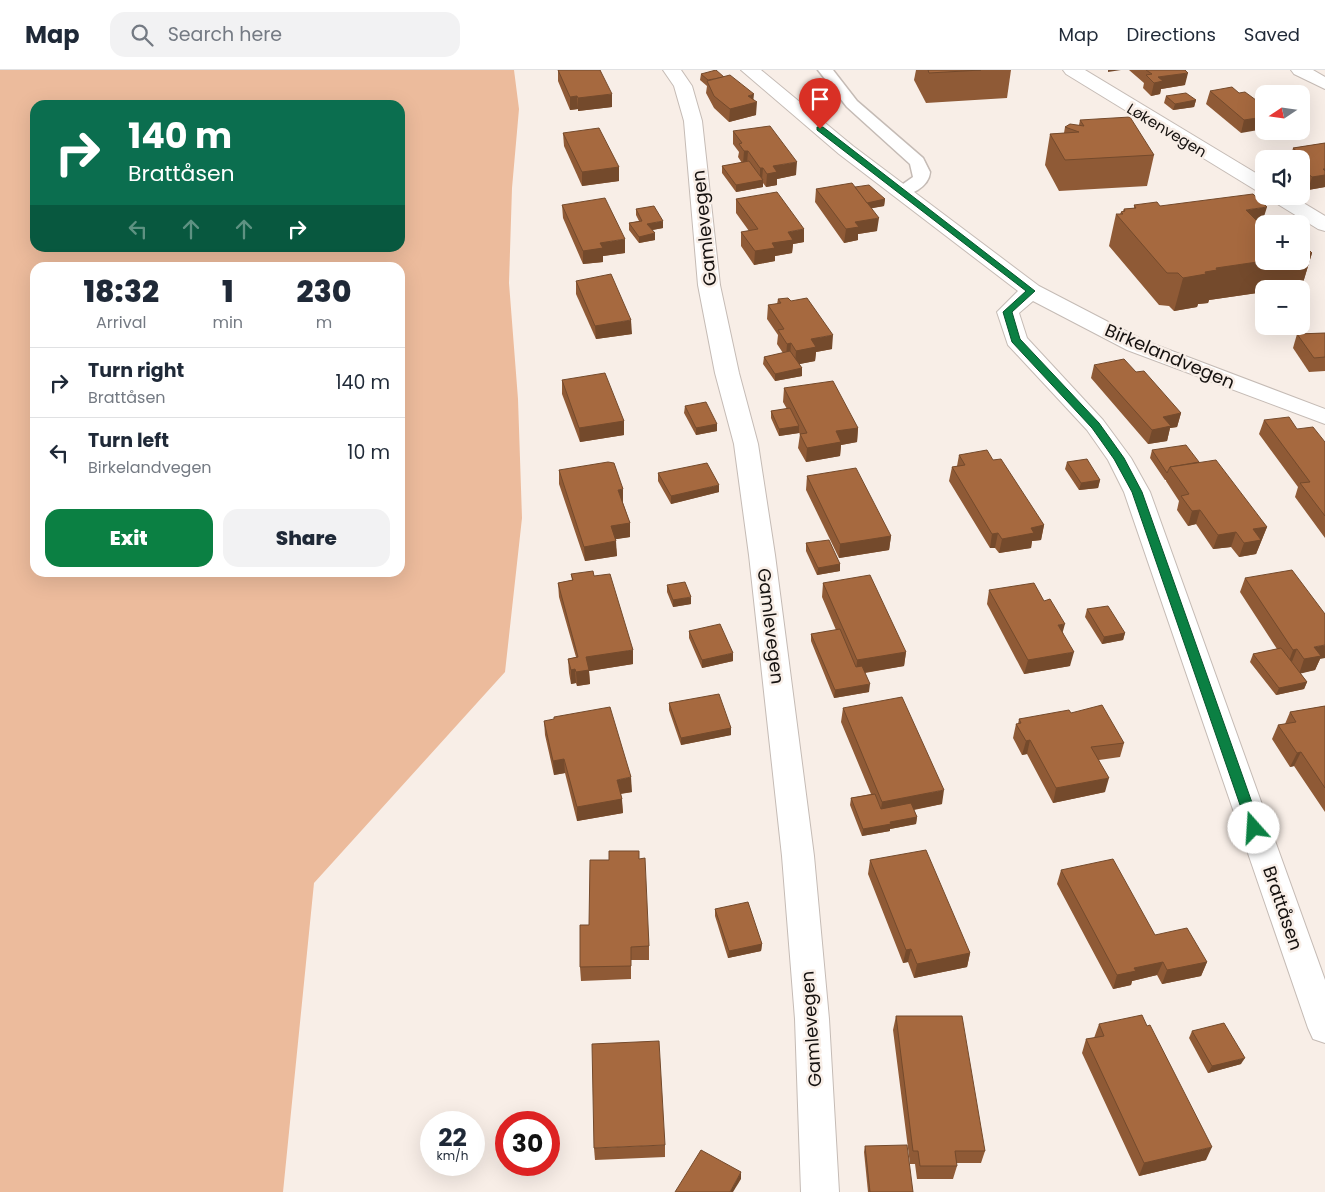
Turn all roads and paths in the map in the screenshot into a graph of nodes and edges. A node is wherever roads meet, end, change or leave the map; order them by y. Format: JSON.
{"nodes":[{"id":1,"x":672,"y":70,"type":"edge"},
{"id":2,"x":750,"y":70,"type":"edge"},
{"id":3,"x":825,"y":70,"type":"edge"},
{"id":4,"x":1072,"y":70,"type":"edge"},
{"id":5,"x":1300,"y":70,"type":"edge"},
{"id":6,"x":1325,"y":84,"type":"edge"},
{"id":7,"x":1255,"y":182,"type":"edge"},
{"id":8,"x":901,"y":191,"type":"junction"},
{"id":9,"x":1293,"y":205,"type":"edge"},
{"id":10,"x":1325,"y":225,"type":"edge"},
{"id":11,"x":1031,"y":291,"type":"junction"},
{"id":12,"x":1325,"y":417,"type":"edge"},
{"id":13,"x":1325,"y":1028,"type":"edge"},
{"id":14,"x":820,"y":1192,"type":"edge"}],
"edges":[{"from":1,"to":14,"type":"street","name":"Gamlevegen"},
{"from":2,"to":8,"type":"street","name":"Birkelandvegen"},
{"from":3,"to":8,"type":"lane"},
{"from":4,"to":7,"type":"street","name":"Løkenvegen"},
{"from":5,"to":6,"type":"street"},
{"from":8,"to":11,"type":"street","name":"Birkelandvegen"},
{"from":9,"to":10,"type":"street"},
{"from":11,"to":12,"type":"street","name":"Birkelandvegen"},
{"from":11,"to":13,"type":"street","name":"Brattåsen"}]}
